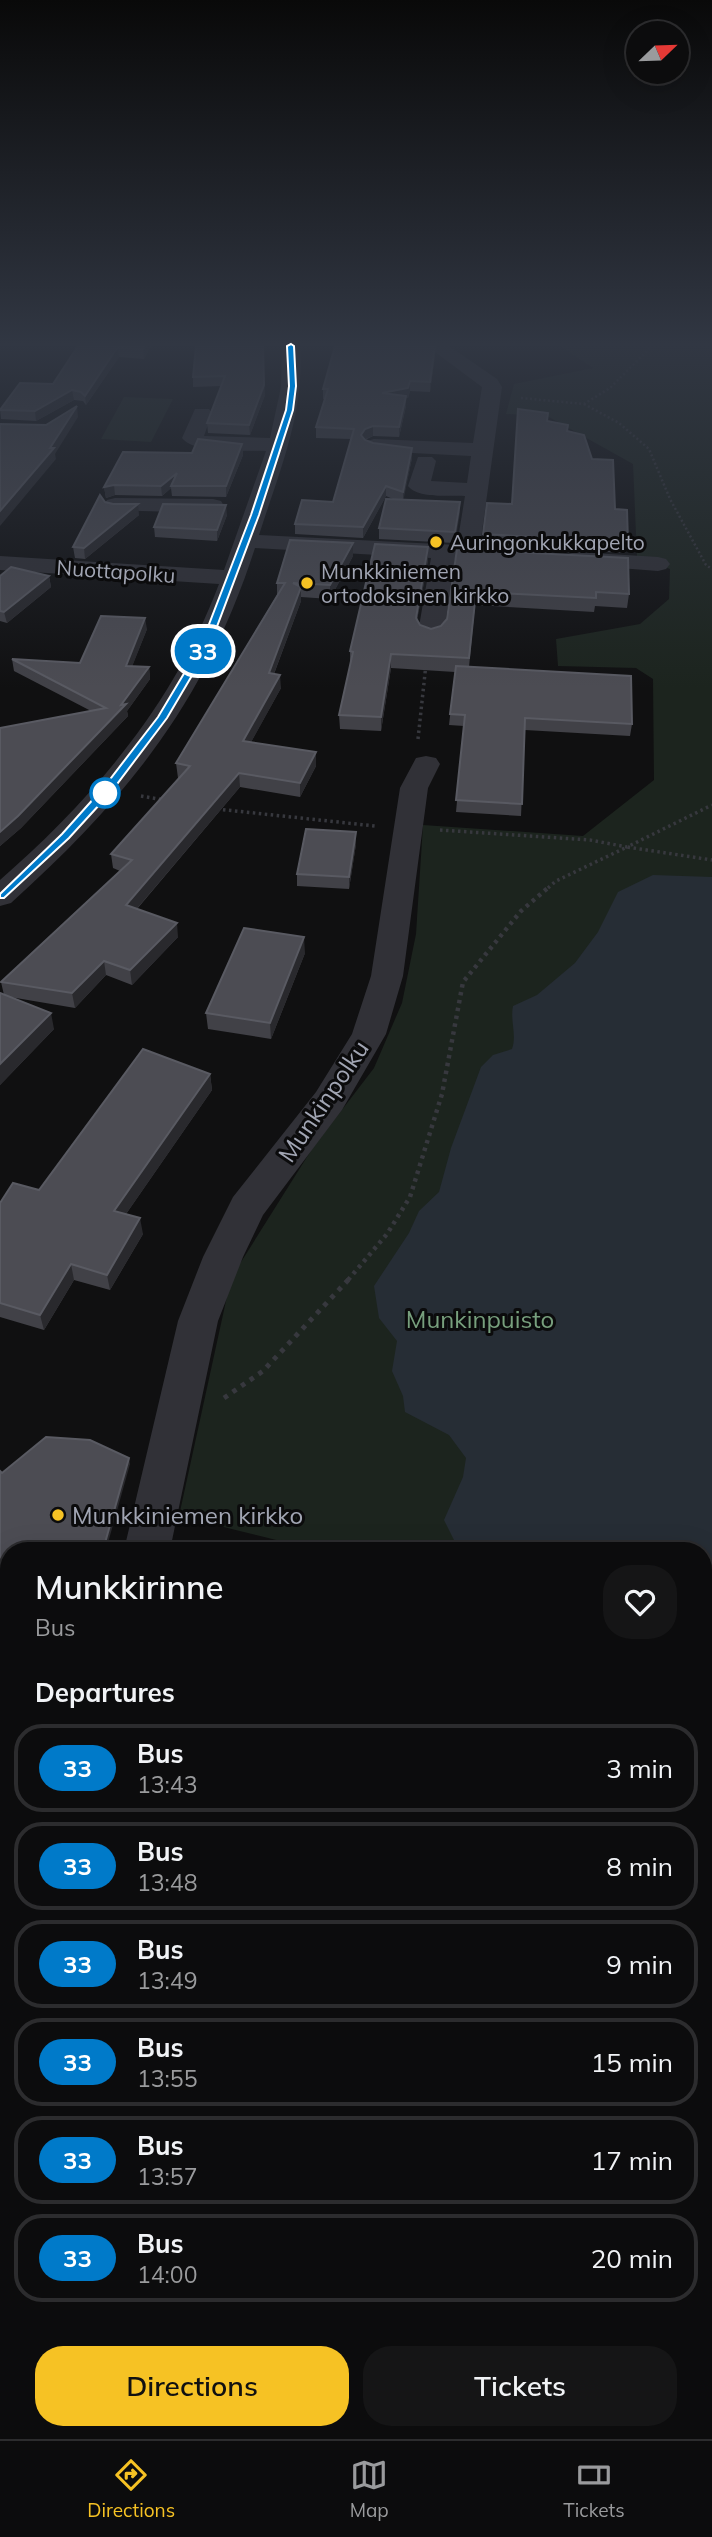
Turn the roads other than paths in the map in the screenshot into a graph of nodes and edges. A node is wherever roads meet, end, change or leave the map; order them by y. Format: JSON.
{"nodes":[{"id":1,"x":274,"y":460,"type":"edge"},
{"id":2,"x":417,"y":460,"type":"edge"},
{"id":3,"x":481,"y":460,"type":"edge"},
{"id":4,"x":476,"y":490,"type":"junction"},
{"id":5,"x":115,"y":505,"type":"edge"},
{"id":6,"x":257,"y":507,"type":"junction"},
{"id":7,"x":246,"y":541,"type":"junction"},
{"id":8,"x":455,"y":553,"type":"junction"},
{"id":9,"x":527,"y":556,"type":"edge"},
{"id":10,"x":553,"y":558,"type":"edge"},
{"id":11,"x":0,"y":563,"type":"edge"},
{"id":12,"x":658,"y":564,"type":"dead end"},
{"id":13,"x":232,"y":578,"type":"junction"},
{"id":14,"x":431,"y":632,"type":"edge"},
{"id":15,"x":426,"y":764,"type":"road end"},
{"id":16,"x":0,"y":896,"type":"edge"},
{"id":17,"x":149,"y":1542,"type":"edge"}],
"edges":[{"from":1,"to":6,"type":"street"},
{"from":2,"to":4,"type":"street"},
{"from":3,"to":4,"type":"street"},
{"from":4,"to":8,"type":"street"},
{"from":5,"to":6,"type":"street"},
{"from":6,"to":7,"type":"street"},
{"from":7,"to":8,"type":"street"},
{"from":7,"to":13,"type":"street"},
{"from":8,"to":9,"type":"street"},
{"from":8,"to":14,"type":"street"},
{"from":10,"to":12,"type":"street"},
{"from":11,"to":13,"type":"street","name":"Nuottapolku"},
{"from":13,"to":16,"type":"street"},
{"from":15,"to":17,"type":"street","name":"Munkinpolku"}]}
